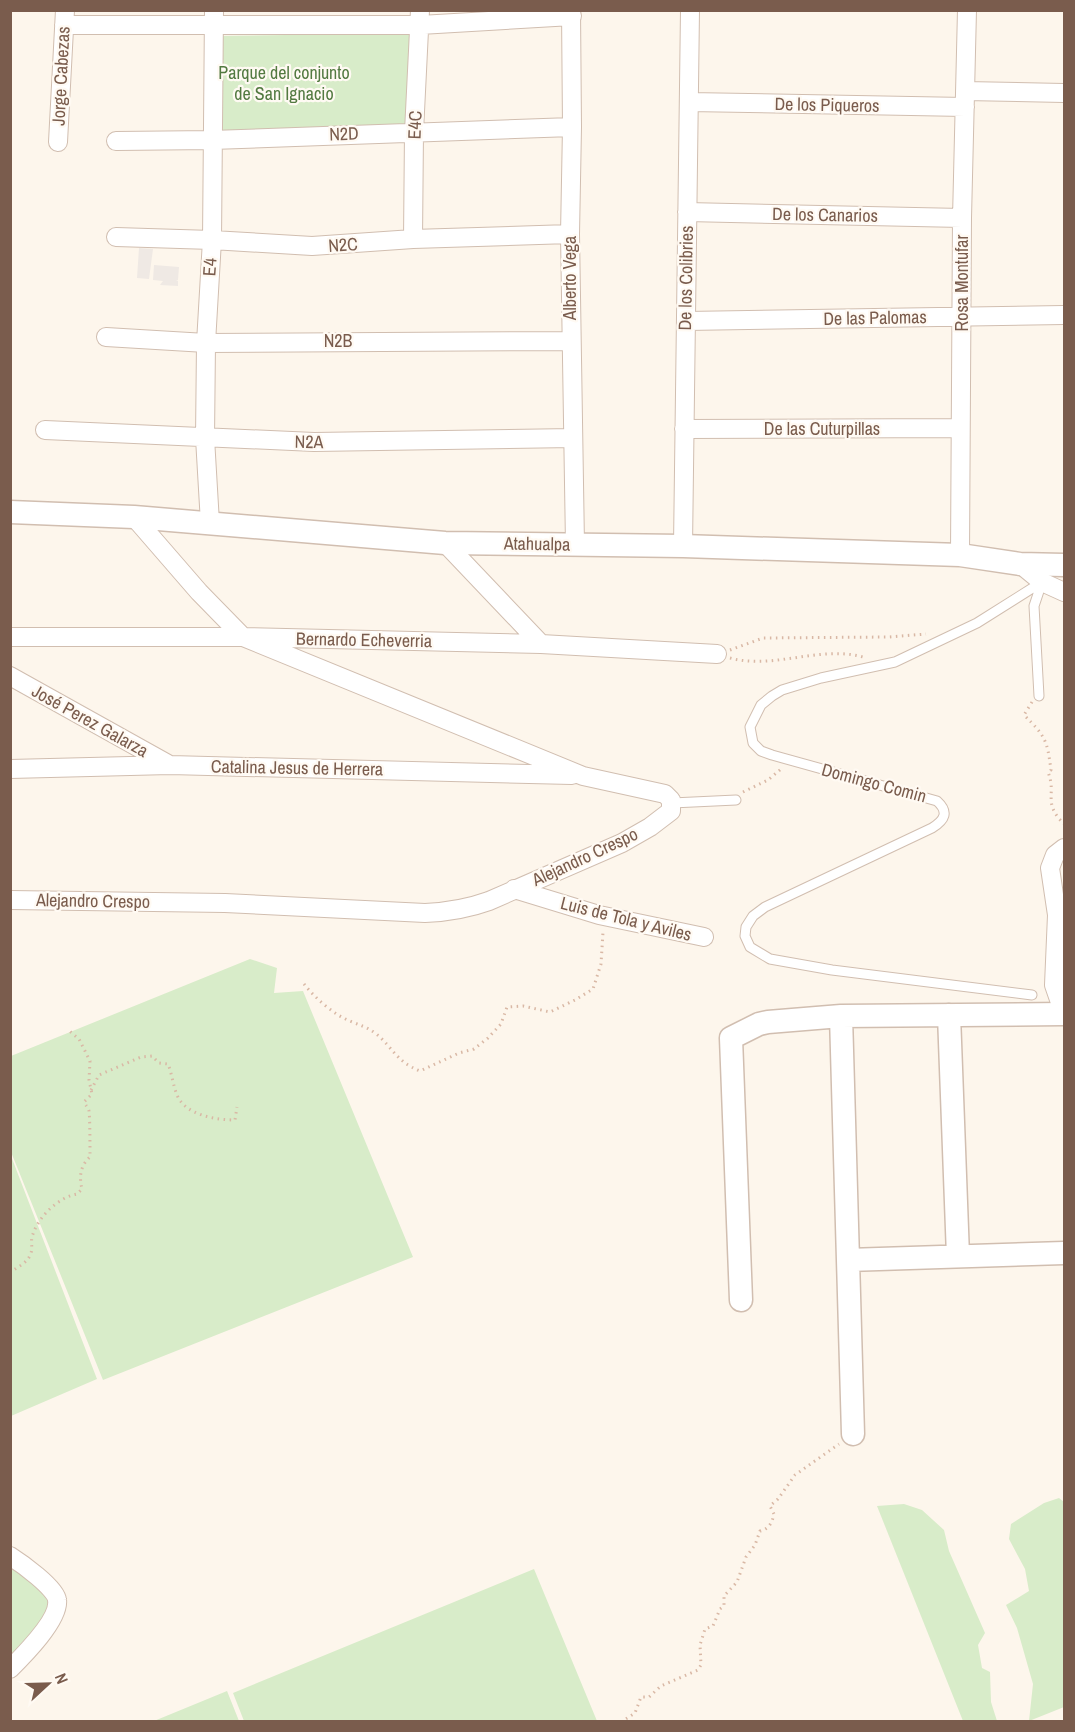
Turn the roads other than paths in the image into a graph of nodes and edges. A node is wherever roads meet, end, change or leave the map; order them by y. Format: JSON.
{"nodes":[{"id":1,"x":690,"y":10,"type":"edge"},
{"id":2,"x":967,"y":10,"type":"edge"},
{"id":3,"x":572,"y":13,"type":"edge"},
{"id":4,"x":214,"y":17,"type":"edge"},
{"id":5,"x":64,"y":18,"type":"edge"},
{"id":6,"x":420,"y":18,"type":"edge"},
{"id":7,"x":1065,"y":93,"type":"edge"},
{"id":8,"x":965,"y":99,"type":"junction"},
{"id":9,"x":689,"y":102,"type":"junction"},
{"id":10,"x":572,"y":127,"type":"junction"},
{"id":11,"x":414,"y":132,"type":"junction"},
{"id":12,"x":212,"y":140,"type":"junction"},
{"id":13,"x":116,"y":141,"type":"dead end"},
{"id":14,"x":58,"y":142,"type":"dead end"},
{"id":15,"x":687,"y":212,"type":"junction"},
{"id":16,"x":962,"y":218,"type":"junction"},
{"id":17,"x":570,"y":234,"type":"junction"},
{"id":18,"x":116,"y":237,"type":"dead end"},
{"id":19,"x":413,"y":239,"type":"junction"},
{"id":20,"x":212,"y":240,"type":"junction"},
{"id":21,"x":1065,"y":315,"type":"edge"},
{"id":22,"x":962,"y":316,"type":"junction"},
{"id":23,"x":686,"y":321,"type":"junction"},
{"id":24,"x":106,"y":337,"type":"dead end"},
{"id":25,"x":571,"y":341,"type":"junction"},
{"id":26,"x":206,"y":343,"type":"junction"},
{"id":27,"x":960,"y":428,"type":"junction"},
{"id":28,"x":684,"y":429,"type":"junction"},
{"id":29,"x":45,"y":430,"type":"dead end"},
{"id":30,"x":206,"y":438,"type":"junction"},
{"id":31,"x":573,"y":438,"type":"junction"},
{"id":32,"x":10,"y":512,"type":"edge"},
{"id":33,"x":134,"y":517,"type":"junction"},
{"id":34,"x":210,"y":524,"type":"junction"},
{"id":35,"x":445,"y":543,"type":"junction"},
{"id":36,"x":575,"y":544,"type":"junction"},
{"id":37,"x":683,"y":546,"type":"junction"},
{"id":38,"x":960,"y":555,"type":"junction"},
{"id":39,"x":1020,"y":564,"type":"junction"},
{"id":40,"x":1065,"y":565,"type":"edge"},
{"id":41,"x":1042,"y":582,"type":"junction"},
{"id":42,"x":1065,"y":591,"type":"edge"},
{"id":43,"x":10,"y":637,"type":"edge"},
{"id":44,"x":243,"y":637,"type":"junction"},
{"id":45,"x":541,"y":644,"type":"junction"},
{"id":46,"x":717,"y":654,"type":"road end"},
{"id":47,"x":10,"y":676,"type":"edge"},
{"id":48,"x":1039,"y":696,"type":"road end"},
{"id":49,"x":170,"y":765,"type":"junction"},
{"id":50,"x":10,"y":769,"type":"edge"},
{"id":51,"x":583,"y":776,"type":"junction"},
{"id":52,"x":736,"y":800,"type":"road end"},
{"id":53,"x":672,"y":803,"type":"junction"},
{"id":54,"x":1065,"y":848,"type":"edge"},
{"id":55,"x":514,"y":889,"type":"junction"},
{"id":56,"x":10,"y":900,"type":"edge"},
{"id":57,"x":704,"y":937,"type":"dead end"},
{"id":58,"x":1032,"y":995,"type":"dead end"},
{"id":59,"x":1064,"y":1014,"type":"edge"},
{"id":60,"x":949,"y":1015,"type":"junction"},
{"id":61,"x":841,"y":1016,"type":"junction"},
{"id":62,"x":1065,"y":1253,"type":"edge"},
{"id":63,"x":958,"y":1256,"type":"junction"},
{"id":64,"x":848,"y":1260,"type":"junction"},
{"id":65,"x":741,"y":1300,"type":"dead end"},
{"id":66,"x":853,"y":1434,"type":"road end"},
{"id":67,"x":10,"y":1556,"type":"edge"},
{"id":68,"x":10,"y":1669,"type":"edge"}],
"edges":[{"from":1,"to":9,"type":"street","name":"De los Colibries"},
{"from":2,"to":8,"type":"street","name":"Rosa Montufar"},
{"from":3,"to":6,"type":"street"},
{"from":3,"to":10,"type":"street","name":"Alberto Vega"},
{"from":4,"to":5,"type":"street"},
{"from":4,"to":6,"type":"street"},
{"from":4,"to":12,"type":"street","name":"E4"},
{"from":5,"to":14,"type":"street","name":"Jorge Cabezas"},
{"from":6,"to":11,"type":"street","name":"E4C"},
{"from":7,"to":8,"type":"street","name":"De los Piqueros"},
{"from":8,"to":9,"type":"street","name":"De los Piqueros"},
{"from":8,"to":16,"type":"street","name":"Rosa Montufar"},
{"from":9,"to":15,"type":"street","name":"De los Colibries"},
{"from":10,"to":11,"type":"street","name":"N2D"},
{"from":10,"to":17,"type":"street","name":"Alberto Vega"},
{"from":11,"to":12,"type":"street","name":"N2D"},
{"from":11,"to":19,"type":"street","name":"E4C"},
{"from":12,"to":13,"type":"street","name":"N2D"},
{"from":12,"to":20,"type":"street","name":"E4"},
{"from":15,"to":16,"type":"street","name":"De los Canarios"},
{"from":15,"to":23,"type":"street","name":"De los Colibries"},
{"from":16,"to":22,"type":"street","name":"Rosa Montufar"},
{"from":17,"to":19,"type":"street","name":"N2C"},
{"from":17,"to":25,"type":"street","name":"Alberto Vega"},
{"from":18,"to":20,"type":"street","name":"N2C"},
{"from":19,"to":20,"type":"street","name":"N2C"},
{"from":20,"to":26,"type":"street","name":"E4"},
{"from":21,"to":22,"type":"street","name":"De las Palomas"},
{"from":22,"to":23,"type":"street","name":"De las Palomas"},
{"from":22,"to":27,"type":"street","name":"Rosa Montufar"},
{"from":23,"to":28,"type":"street","name":"De los Colibries"},
{"from":24,"to":26,"type":"street","name":"N2B"},
{"from":25,"to":26,"type":"street","name":"N2B"},
{"from":25,"to":31,"type":"street","name":"Alberto Vega"},
{"from":26,"to":30,"type":"street","name":"E4"},
{"from":27,"to":28,"type":"street","name":"De las Cuturpillas"},
{"from":27,"to":38,"type":"street","name":"Rosa Montufar"},
{"from":28,"to":37,"type":"street","name":"De los Colibries"},
{"from":29,"to":30,"type":"street","name":"N2A"},
{"from":30,"to":31,"type":"street","name":"N2A"},
{"from":30,"to":34,"type":"street","name":"E4"},
{"from":31,"to":36,"type":"street","name":"Alberto Vega"},
{"from":32,"to":33,"type":"street","name":"Atahualpa"},
{"from":33,"to":34,"type":"street","name":"Atahualpa"},
{"from":33,"to":44,"type":"street"},
{"from":34,"to":35,"type":"street","name":"Atahualpa"},
{"from":35,"to":36,"type":"street","name":"Atahualpa"},
{"from":35,"to":45,"type":"street"},
{"from":36,"to":37,"type":"street","name":"Atahualpa"},
{"from":37,"to":38,"type":"street","name":"Atahualpa"},
{"from":38,"to":39,"type":"street","name":"Atahualpa"},
{"from":39,"to":40,"type":"street","name":"Atahualpa"},
{"from":39,"to":41,"type":"street"},
{"from":41,"to":42,"type":"street"},
{"from":41,"to":48,"type":"lane"},
{"from":41,"to":58,"type":"lane","name":"Domingo Comin"},
{"from":43,"to":44,"type":"street","name":"Bernardo Echeverria"},
{"from":44,"to":45,"type":"street","name":"Bernardo Echeverria"},
{"from":44,"to":51,"type":"street"},
{"from":45,"to":46,"type":"street","name":"Bernardo Echeverria"},
{"from":47,"to":49,"type":"street","name":"José Perez Galarza"},
{"from":49,"to":50,"type":"street","name":"Catalina Jesus de Herrera"},
{"from":49,"to":51,"type":"street","name":"Catalina Jesus de Herrera"},
{"from":51,"to":53,"type":"street"},
{"from":52,"to":53,"type":"lane"},
{"from":53,"to":55,"type":"street","name":"Alejandro Crespo"},
{"from":54,"to":59,"type":"street"},
{"from":55,"to":56,"type":"street","name":"Alejandro Crespo"},
{"from":55,"to":57,"type":"street","name":"Luis de Tola y Aviles"},
{"from":59,"to":60,"type":"street"},
{"from":60,"to":61,"type":"street"},
{"from":60,"to":63,"type":"street"},
{"from":61,"to":64,"type":"street"},
{"from":61,"to":65,"type":"street"},
{"from":62,"to":63,"type":"street"},
{"from":63,"to":64,"type":"street"},
{"from":64,"to":66,"type":"street"},
{"from":67,"to":68,"type":"street"}]}
